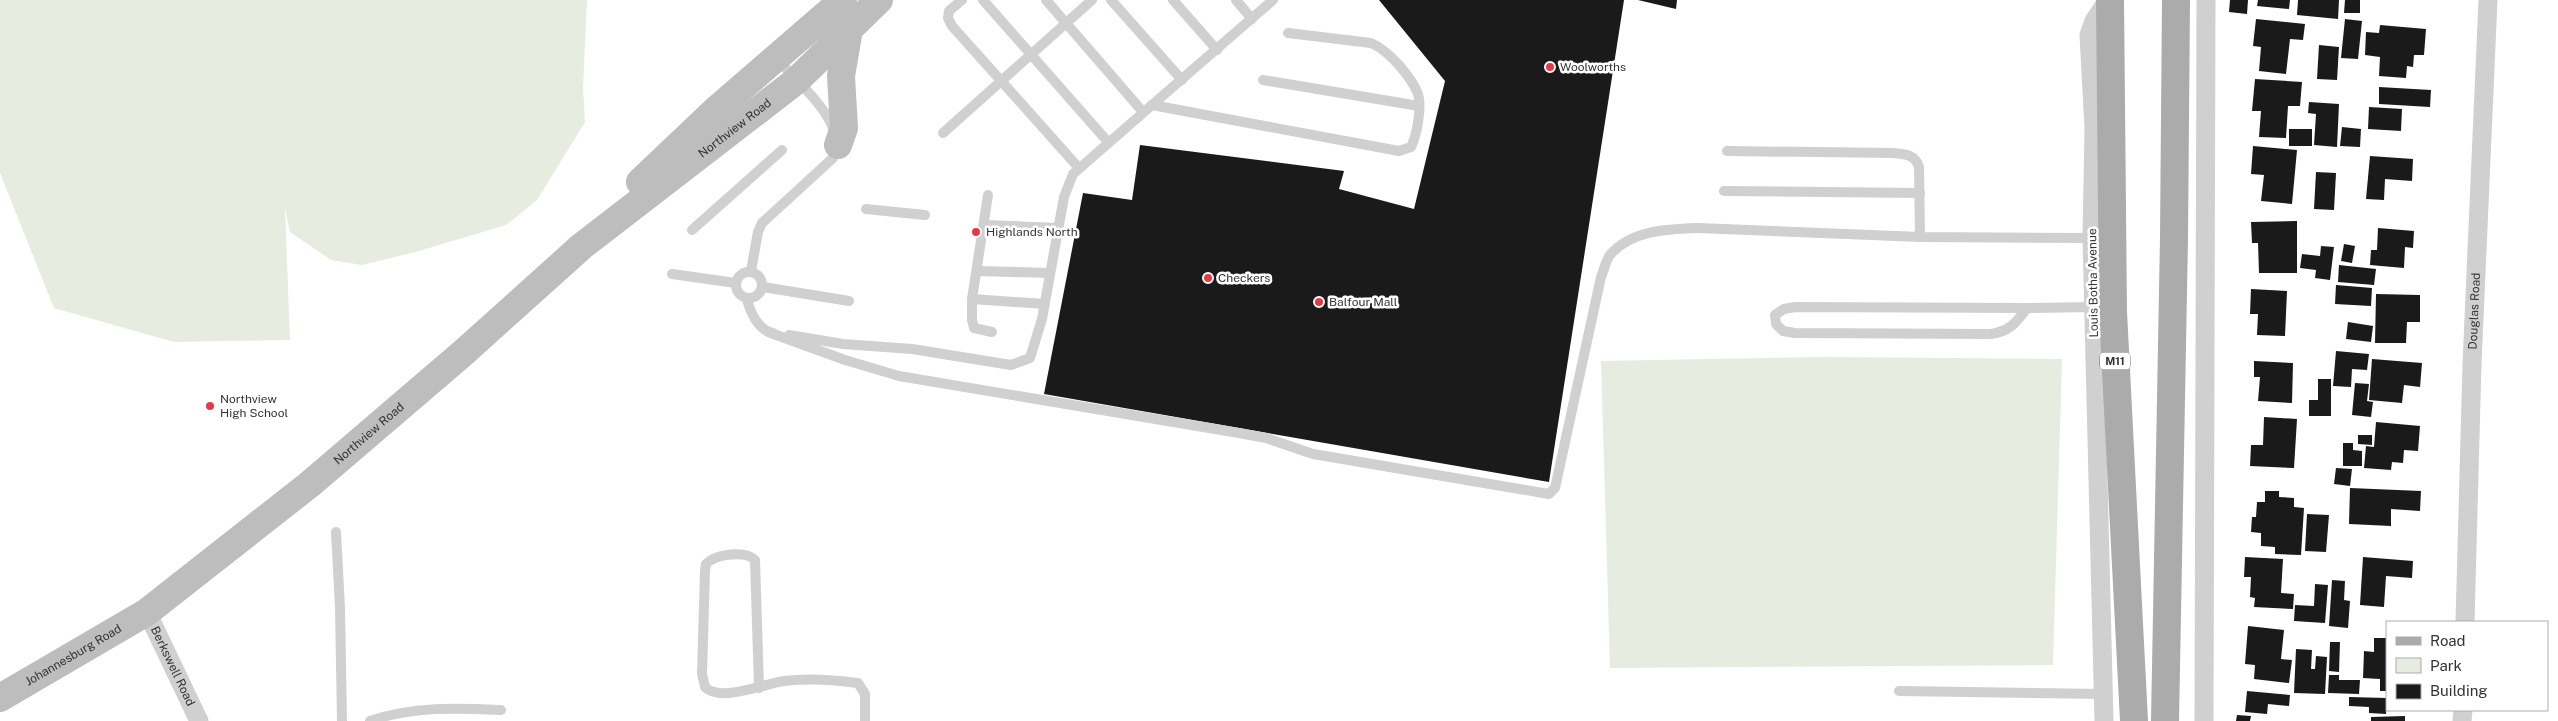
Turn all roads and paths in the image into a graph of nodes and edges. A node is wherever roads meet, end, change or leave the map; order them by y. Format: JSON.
{"nodes":[{"id":1,"x":843,"y":0,"type":"edge"},
{"id":2,"x":879,"y":0,"type":"edge"},
{"id":3,"x":962,"y":0,"type":"edge"},
{"id":4,"x":983,"y":0,"type":"edge"},
{"id":5,"x":1046,"y":0,"type":"edge"},
{"id":6,"x":1092,"y":0,"type":"edge"},
{"id":7,"x":1111,"y":0,"type":"edge"},
{"id":8,"x":1173,"y":0,"type":"edge"},
{"id":9,"x":1236,"y":0,"type":"edge"},
{"id":10,"x":1273,"y":0,"type":"edge"},
{"id":11,"x":2109,"y":0,"type":"edge"},
{"id":12,"x":2176,"y":0,"type":"edge"},
{"id":13,"x":2206,"y":0,"type":"edge"},
{"id":14,"x":2488,"y":0,"type":"edge"},
{"id":15,"x":1252,"y":19,"type":"junction"},
{"id":16,"x":849,"y":29,"type":"junction"},
{"id":17,"x":1288,"y":33,"type":"dead end"},
{"id":18,"x":1217,"y":50,"type":"junction"},
{"id":19,"x":776,"y":58,"type":"junction"},
{"id":20,"x":1182,"y":80,"type":"junction"},
{"id":21,"x":1263,"y":80,"type":"dead end"},
{"id":22,"x":796,"y":81,"type":"junction"},
{"id":23,"x":1152,"y":105,"type":"junction"},
{"id":24,"x":1419,"y":106,"type":"junction"},
{"id":25,"x":1143,"y":112,"type":"junction"},
{"id":26,"x":943,"y":132,"type":"dead end"},
{"id":27,"x":1108,"y":142,"type":"junction"},
{"id":28,"x":838,"y":145,"type":"junction"},
{"id":29,"x":782,"y":150,"type":"dead end"},
{"id":30,"x":1727,"y":152,"type":"dead end"},
{"id":31,"x":1078,"y":168,"type":"junction"},
{"id":32,"x":1724,"y":191,"type":"dead end"},
{"id":33,"x":1920,"y":193,"type":"junction"},
{"id":34,"x":988,"y":194,"type":"dead end"},
{"id":35,"x":866,"y":209,"type":"dead end"},
{"id":36,"x":925,"y":215,"type":"dead end"},
{"id":37,"x":985,"y":225,"type":"junction"},
{"id":38,"x":1058,"y":228,"type":"junction"},
{"id":39,"x":692,"y":230,"type":"dead end"},
{"id":40,"x":1920,"y":237,"type":"junction"},
{"id":41,"x":2092,"y":238,"type":"junction"},
{"id":42,"x":582,"y":246,"type":"junction"},
{"id":43,"x":751,"y":271,"type":"junction"},
{"id":44,"x":977,"y":271,"type":"junction"},
{"id":45,"x":1050,"y":273,"type":"junction"},
{"id":46,"x":672,"y":274,"type":"dead end"},
{"id":47,"x":736,"y":283,"type":"junction"},
{"id":48,"x":763,"y":287,"type":"junction"},
{"id":49,"x":747,"y":299,"type":"junction"},
{"id":50,"x":972,"y":300,"type":"junction"},
{"id":51,"x":849,"y":301,"type":"dead end"},
{"id":52,"x":1045,"y":304,"type":"junction"},
{"id":53,"x":2094,"y":307,"type":"junction"},
{"id":54,"x":2027,"y":308,"type":"junction"},
{"id":55,"x":768,"y":332,"type":"junction"},
{"id":56,"x":992,"y":332,"type":"dead end"},
{"id":57,"x":336,"y":532,"type":"dead end"},
{"id":58,"x":147,"y":612,"type":"junction"},
{"id":59,"x":2465,"y":621,"type":"edge"},
{"id":60,"x":759,"y":688,"type":"junction"},
{"id":61,"x":1898,"y":691,"type":"dead end"},
{"id":62,"x":2104,"y":694,"type":"junction"},
{"id":63,"x":0,"y":698,"type":"edge"},
{"id":64,"x":501,"y":710,"type":"dead end"},
{"id":65,"x":199,"y":721,"type":"edge"},
{"id":66,"x":342,"y":721,"type":"edge"},
{"id":67,"x":370,"y":721,"type":"edge"},
{"id":68,"x":865,"y":721,"type":"edge"},
{"id":69,"x":2104,"y":721,"type":"edge"},
{"id":70,"x":2134,"y":721,"type":"edge"},
{"id":71,"x":2165,"y":721,"type":"edge"},
{"id":72,"x":2204,"y":721,"type":"edge"}],
"edges":[{"from":1,"to":19,"type":"main road","name":"Northview Road"},
{"from":2,"to":16,"type":"main road","name":"Northview Road"},
{"from":3,"to":31,"type":"lane"},
{"from":4,"to":27,"type":"lane"},
{"from":5,"to":25,"type":"lane"},
{"from":6,"to":26,"type":"lane"},
{"from":7,"to":20,"type":"lane"},
{"from":8,"to":18,"type":"lane"},
{"from":9,"to":15,"type":"lane"},
{"from":10,"to":15,"type":"lane"},
{"from":11,"to":41,"type":"street","name":"Louis Botha Avenue"},
{"from":11,"to":70,"type":"main road","name":"Louis Botha Avenue","number":"M11"},
{"from":12,"to":71,"type":"main road"},
{"from":13,"to":72,"type":"street"},
{"from":14,"to":59,"type":"street","name":"Douglas Road"},
{"from":15,"to":18,"type":"lane"},
{"from":16,"to":22,"type":"main road","name":"Northview Road"},
{"from":16,"to":28,"type":"main road"},
{"from":17,"to":24,"type":"lane"},
{"from":18,"to":20,"type":"lane"},
{"from":19,"to":22,"type":"lane"},
{"from":19,"to":42,"type":"main road","name":"Northview Road"},
{"from":20,"to":23,"type":"lane"},
{"from":21,"to":24,"type":"lane"},
{"from":22,"to":28,"type":"lane"},
{"from":22,"to":42,"type":"main road","name":"Northview Road"},
{"from":23,"to":24,"type":"lane"},
{"from":23,"to":25,"type":"lane"},
{"from":25,"to":27,"type":"lane"},
{"from":27,"to":31,"type":"lane"},
{"from":28,"to":43,"type":"lane"},
{"from":29,"to":39,"type":"lane"},
{"from":30,"to":33,"type":"lane"},
{"from":31,"to":38,"type":"lane"},
{"from":32,"to":33,"type":"lane"},
{"from":33,"to":40,"type":"lane"},
{"from":34,"to":37,"type":"lane"},
{"from":35,"to":36,"type":"lane"},
{"from":37,"to":38,"type":"lane"},
{"from":37,"to":44,"type":"lane"},
{"from":38,"to":45,"type":"lane"},
{"from":40,"to":41,"type":"lane"},
{"from":40,"to":55,"type":"lane"},
{"from":41,"to":53,"type":"street","name":"Louis Botha Avenue"},
{"from":42,"to":58,"type":"main road","name":"Northview Road"},
{"from":43,"to":47,"type":"lane"},
{"from":43,"to":48,"type":"lane"},
{"from":44,"to":45,"type":"lane"},
{"from":44,"to":50,"type":"lane"},
{"from":45,"to":52,"type":"lane"},
{"from":46,"to":47,"type":"lane"},
{"from":47,"to":49,"type":"lane"},
{"from":48,"to":49,"type":"lane"},
{"from":48,"to":51,"type":"lane"},
{"from":49,"to":55,"type":"lane"},
{"from":50,"to":52,"type":"lane"},
{"from":50,"to":56,"type":"lane"},
{"from":52,"to":55,"type":"lane"},
{"from":53,"to":54,"type":"lane"},
{"from":53,"to":62,"type":"street","name":"Louis Botha Avenue"},
{"from":54,"to":54,"type":"lane"},
{"from":57,"to":66,"type":"lane"},
{"from":58,"to":63,"type":"main road","name":"Johannesburg Road"},
{"from":58,"to":65,"type":"street","name":"Berkswell Road"},
{"from":60,"to":60,"type":"lane"},
{"from":60,"to":68,"type":"lane"},
{"from":61,"to":62,"type":"lane"},
{"from":62,"to":69,"type":"street","name":"Louis Botha Avenue"},
{"from":64,"to":67,"type":"lane"}]}
